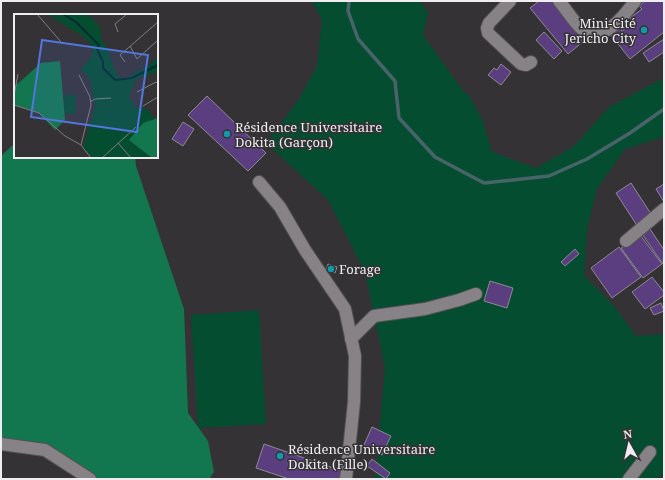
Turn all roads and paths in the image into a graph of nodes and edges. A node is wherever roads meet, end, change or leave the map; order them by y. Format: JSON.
{"nodes":[{"id":1,"x":510,"y":1,"type":"edge"},
{"id":2,"x":559,"y":1,"type":"edge"},
{"id":3,"x":635,"y":1,"type":"edge"},
{"id":4,"x":531,"y":62,"type":"dead end"},
{"id":5,"x":259,"y":182,"type":"dead end"},
{"id":6,"x":664,"y":209,"type":"edge"},
{"id":7,"x":626,"y":241,"type":"dead end"},
{"id":8,"x":476,"y":294,"type":"dead end"},
{"id":9,"x":351,"y":339,"type":"junction"},
{"id":10,"x":1,"y":444,"type":"edge"},
{"id":11,"x":650,"y":452,"type":"dead end"},
{"id":12,"x":90,"y":479,"type":"edge"},
{"id":13,"x":346,"y":479,"type":"edge"},
{"id":14,"x":629,"y":479,"type":"edge"}],
"edges":[{"from":1,"to":4,"type":"street"},
{"from":2,"to":3,"type":"street"},
{"from":5,"to":9,"type":"street"},
{"from":6,"to":7,"type":"street"},
{"from":8,"to":9,"type":"street"},
{"from":9,"to":13,"type":"street"},
{"from":10,"to":12,"type":"street"},
{"from":11,"to":14,"type":"street"}]}
